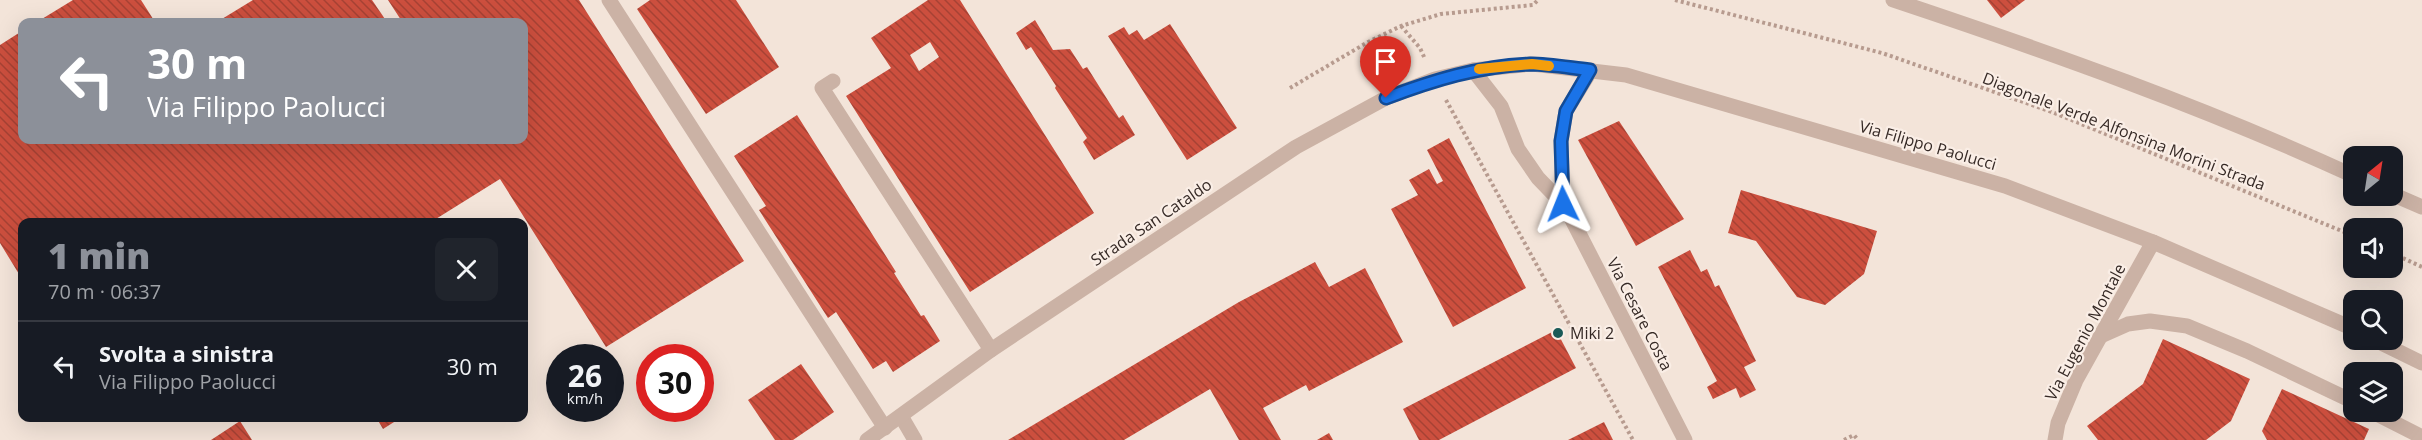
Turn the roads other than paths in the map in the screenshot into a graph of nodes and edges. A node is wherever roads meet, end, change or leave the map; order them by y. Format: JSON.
{"nodes":[{"id":1,"x":609,"y":0,"type":"edge"},
{"id":2,"x":1893,"y":0,"type":"edge"},
{"id":3,"x":1473,"y":70,"type":"junction"},
{"id":4,"x":1590,"y":70,"type":"junction"},
{"id":5,"x":833,"y":81,"type":"dead end"},
{"id":6,"x":2343,"y":171,"type":"edge"},
{"id":7,"x":2403,"y":199,"type":"edge"},
{"id":8,"x":1563,"y":204,"type":"junction"},
{"id":9,"x":2422,"y":207,"type":"edge"},
{"id":10,"x":2153,"y":242,"type":"junction"},
{"id":11,"x":2343,"y":324,"type":"edge"},
{"id":12,"x":2101,"y":336,"type":"junction"},
{"id":13,"x":991,"y":350,"type":"junction"},
{"id":14,"x":2395,"y":350,"type":"edge"},
{"id":15,"x":2422,"y":363,"type":"edge"},
{"id":16,"x":2343,"y":397,"type":"edge"},
{"id":17,"x":901,"y":416,"type":"junction"},
{"id":18,"x":2393,"y":422,"type":"edge"},
{"id":19,"x":885,"y":428,"type":"junction"},
{"id":20,"x":2422,"y":436,"type":"edge"},
{"id":21,"x":867,"y":440,"type":"edge"},
{"id":22,"x":915,"y":440,"type":"edge"},
{"id":23,"x":1685,"y":440,"type":"edge"},
{"id":24,"x":2055,"y":440,"type":"edge"}],
"edges":[{"from":1,"to":19,"type":"street"},
{"from":2,"to":6,"type":"street"},
{"from":3,"to":4,"type":"street","name":"Via Filippo Paolucci"},
{"from":3,"to":8,"type":"street","name":"Via Cesare Costa"},
{"from":3,"to":13,"type":"street","name":"Strada San Cataldo"},
{"from":4,"to":8,"type":"street","name":"Via Cesare Costa"},
{"from":4,"to":10,"type":"street","name":"Via Filippo Paolucci"},
{"from":5,"to":13,"type":"street"},
{"from":7,"to":9,"type":"street"},
{"from":8,"to":23,"type":"street","name":"Via Cesare Costa"},
{"from":10,"to":11,"type":"street","name":"Via Filippo Paolucci"},
{"from":10,"to":12,"type":"street","name":"Via Eugenio Montale"},
{"from":12,"to":16,"type":"street"},
{"from":12,"to":24,"type":"street","name":"Via Eugenio Montale"},
{"from":13,"to":17,"type":"street","name":"Strada San Cataldo"},
{"from":14,"to":15,"type":"street"},
{"from":17,"to":19,"type":"street","name":"Strada San Cataldo"},
{"from":17,"to":22,"type":"street"},
{"from":18,"to":20,"type":"street"},
{"from":19,"to":21,"type":"street","name":"Strada San Cataldo"}]}
